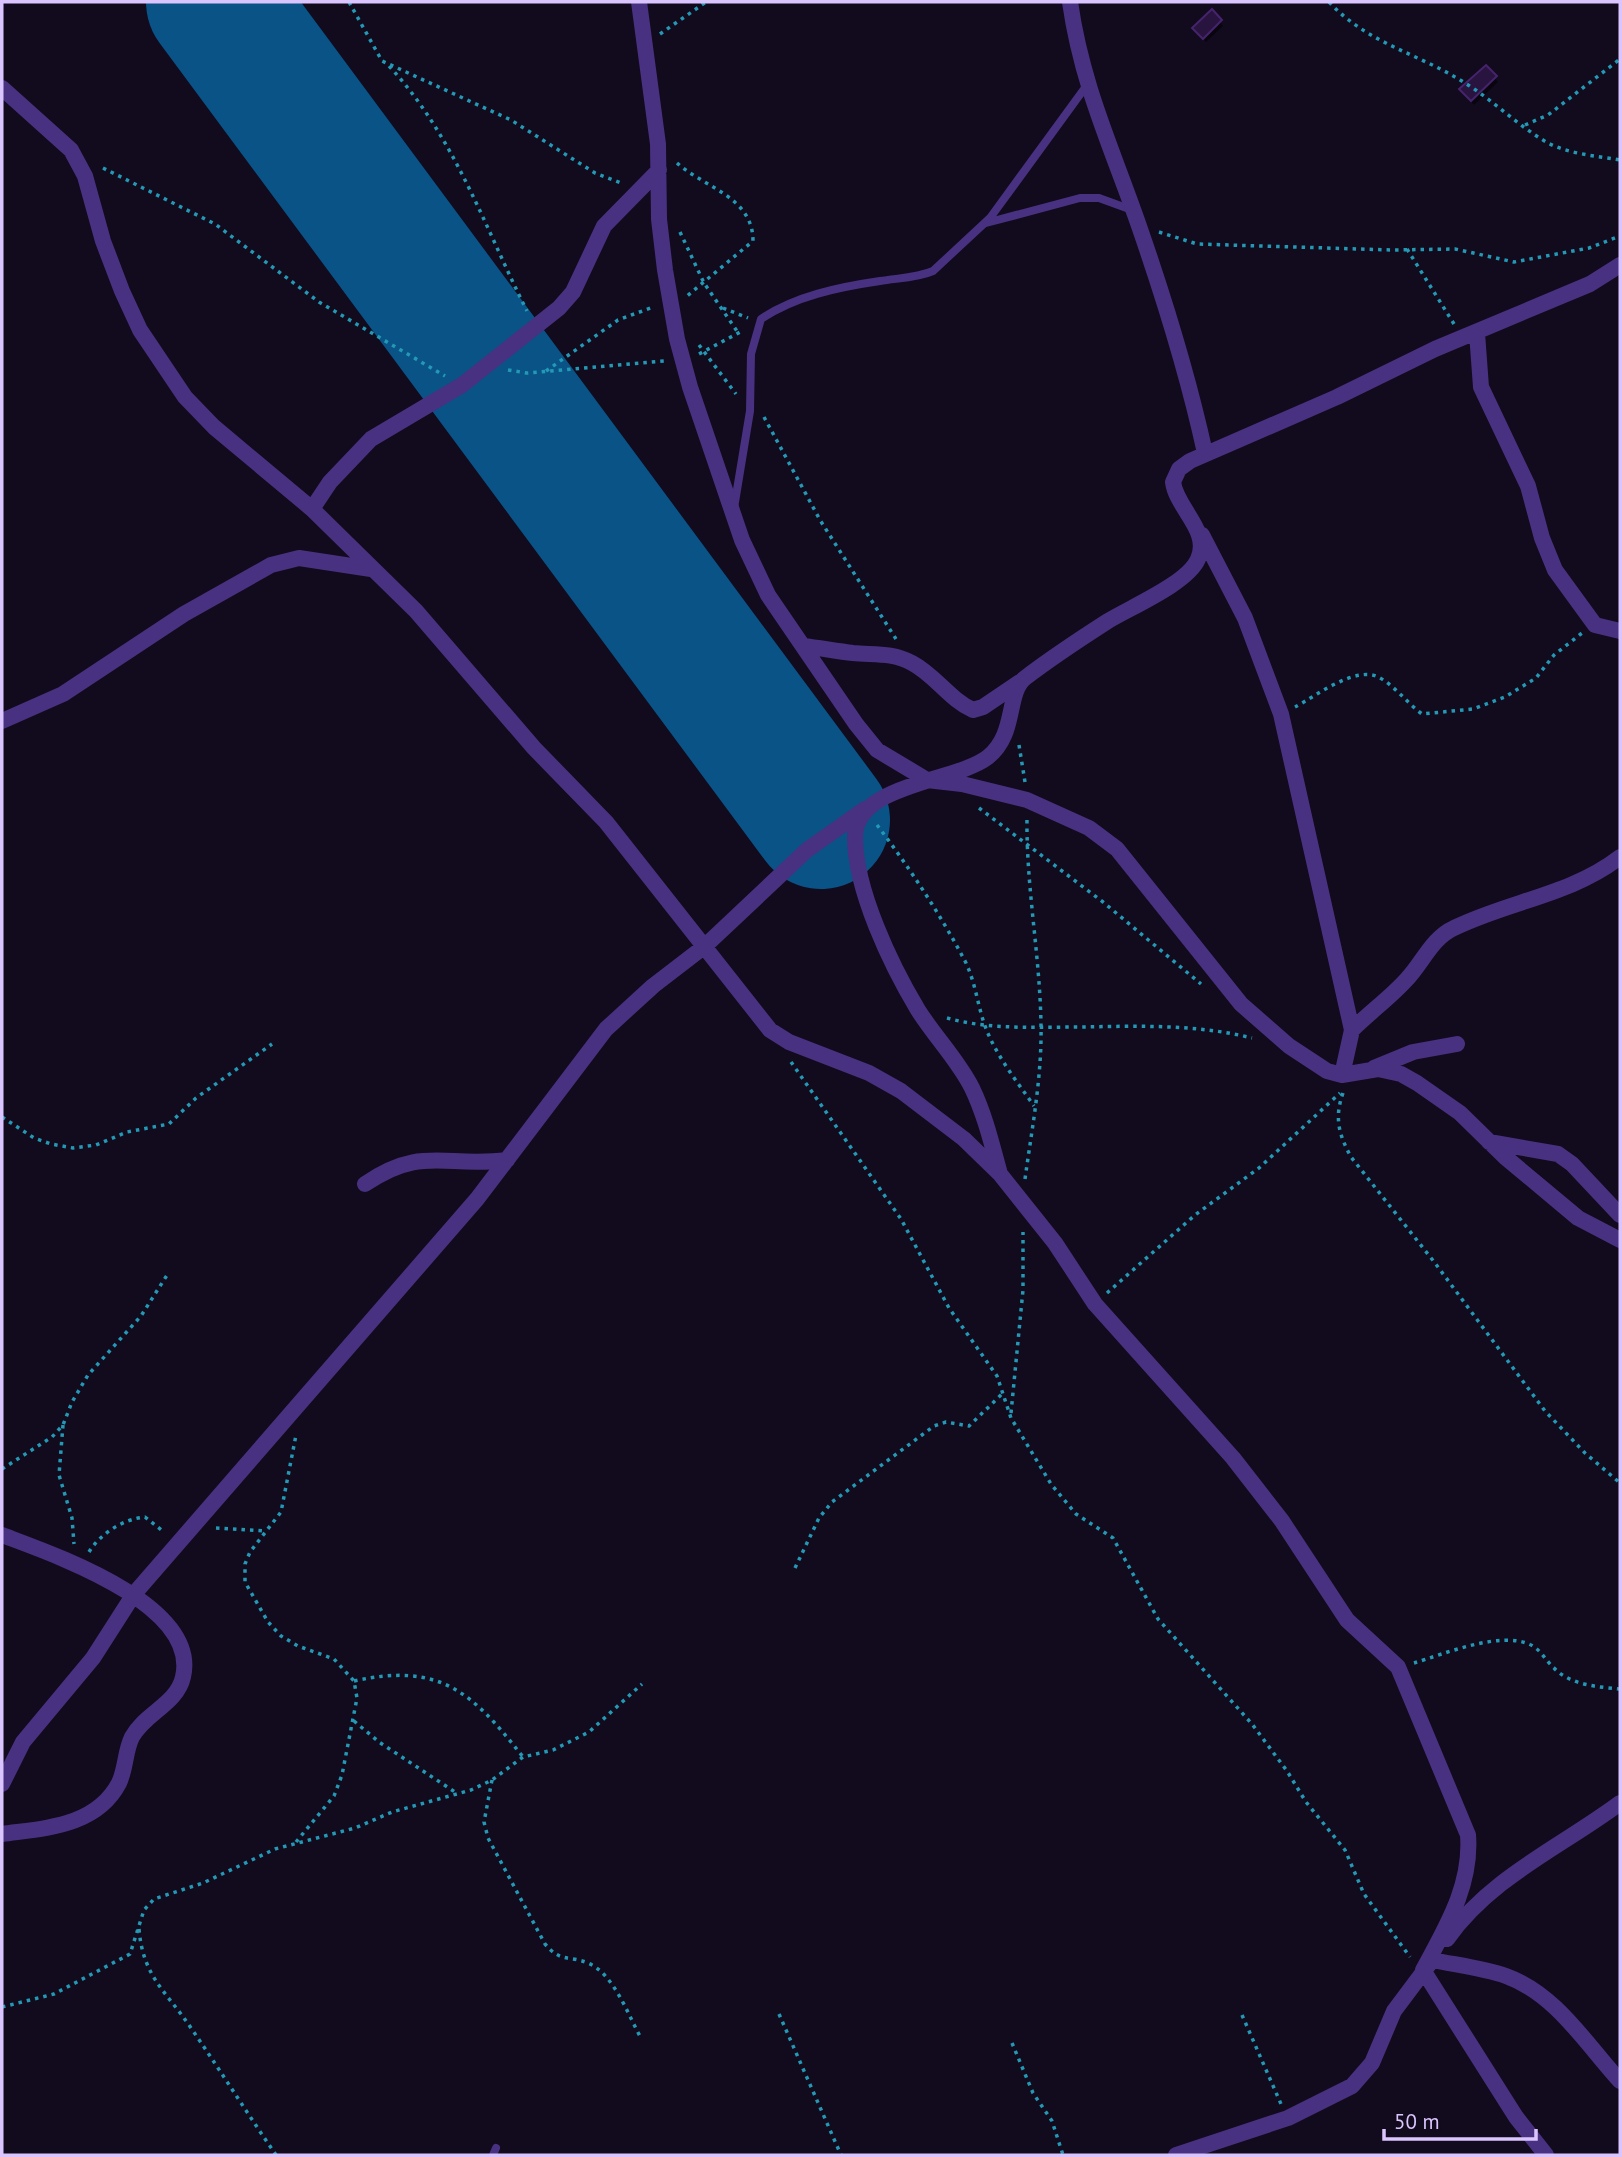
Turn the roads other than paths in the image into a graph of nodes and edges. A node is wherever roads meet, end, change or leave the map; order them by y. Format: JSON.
{"nodes":[{"id":1,"x":639,"y":2,"type":"edge"},
{"id":2,"x":1070,"y":2,"type":"edge"},
{"id":3,"x":1087,"y":85,"type":"junction"},
{"id":4,"x":2,"y":88,"type":"edge"},
{"id":5,"x":659,"y":170,"type":"junction"},
{"id":6,"x":1135,"y":216,"type":"junction"},
{"id":7,"x":986,"y":223,"type":"junction"},
{"id":8,"x":1620,"y":265,"type":"edge"},
{"id":9,"x":1470,"y":336,"type":"junction"},
{"id":10,"x":1205,"y":453,"type":"junction"},
{"id":11,"x":312,"y":509,"type":"junction"},
{"id":12,"x":733,"y":514,"type":"junction"},
{"id":13,"x":1198,"y":530,"type":"junction"},
{"id":14,"x":371,"y":569,"type":"junction"},
{"id":15,"x":1620,"y":631,"type":"edge"},
{"id":16,"x":803,"y":646,"type":"junction"},
{"id":17,"x":1020,"y":682,"type":"junction"},
{"id":18,"x":2,"y":721,"type":"edge"},
{"id":19,"x":927,"y":780,"type":"junction"},
{"id":20,"x":868,"y":808,"type":"junction"},
{"id":21,"x":1620,"y":857,"type":"edge"},
{"id":22,"x":705,"y":946,"type":"junction"},
{"id":23,"x":1352,"y":1030,"type":"junction"},
{"id":24,"x":1457,"y":1044,"type":"dead end"},
{"id":25,"x":1369,"y":1070,"type":"junction"},
{"id":26,"x":1342,"y":1075,"type":"junction"},
{"id":27,"x":1489,"y":1142,"type":"junction"},
{"id":28,"x":507,"y":1160,"type":"junction"},
{"id":29,"x":1000,"y":1174,"type":"junction"},
{"id":30,"x":365,"y":1184,"type":"dead end"},
{"id":31,"x":1620,"y":1214,"type":"edge"},
{"id":32,"x":1620,"y":1240,"type":"edge"},
{"id":33,"x":2,"y":1535,"type":"edge"},
{"id":34,"x":134,"y":1594,"type":"junction"},
{"id":35,"x":2,"y":1784,"type":"edge"},
{"id":36,"x":1620,"y":1803,"type":"edge"},
{"id":37,"x":2,"y":1834,"type":"edge"},
{"id":38,"x":1426,"y":1968,"type":"junction"},
{"id":39,"x":1620,"y":2081,"type":"edge"},
{"id":40,"x":1176,"y":2155,"type":"edge"},
{"id":41,"x":1546,"y":2155,"type":"edge"}],
"edges":[{"from":1,"to":5,"type":"street"},
{"from":2,"to":3,"type":"street"},
{"from":3,"to":6,"type":"street"},
{"from":3,"to":7,"type":"lane"},
{"from":4,"to":11,"type":"street"},
{"from":5,"to":11,"type":"street"},
{"from":5,"to":12,"type":"street"},
{"from":6,"to":7,"type":"lane"},
{"from":6,"to":10,"type":"street"},
{"from":7,"to":12,"type":"lane"},
{"from":8,"to":9,"type":"street"},
{"from":9,"to":10,"type":"street"},
{"from":9,"to":15,"type":"street"},
{"from":10,"to":13,"type":"street"},
{"from":11,"to":14,"type":"street"},
{"from":12,"to":16,"type":"street"},
{"from":13,"to":17,"type":"street"},
{"from":13,"to":23,"type":"street"},
{"from":14,"to":18,"type":"street"},
{"from":14,"to":22,"type":"street"},
{"from":16,"to":17,"type":"street"},
{"from":16,"to":19,"type":"street"},
{"from":17,"to":19,"type":"street"},
{"from":19,"to":20,"type":"street"},
{"from":19,"to":26,"type":"street"},
{"from":20,"to":22,"type":"street"},
{"from":20,"to":29,"type":"street"},
{"from":21,"to":23,"type":"street"},
{"from":22,"to":28,"type":"street"},
{"from":22,"to":29,"type":"street"},
{"from":23,"to":26,"type":"street"},
{"from":24,"to":25,"type":"street"},
{"from":25,"to":26,"type":"street"},
{"from":25,"to":27,"type":"street"},
{"from":27,"to":31,"type":"street"},
{"from":27,"to":32,"type":"street"},
{"from":28,"to":30,"type":"street"},
{"from":28,"to":34,"type":"street"},
{"from":29,"to":38,"type":"street"},
{"from":33,"to":34,"type":"street"},
{"from":34,"to":35,"type":"street"},
{"from":34,"to":37,"type":"street"},
{"from":36,"to":38,"type":"street"},
{"from":38,"to":39,"type":"street"},
{"from":38,"to":40,"type":"street"},
{"from":38,"to":41,"type":"street"}]}
